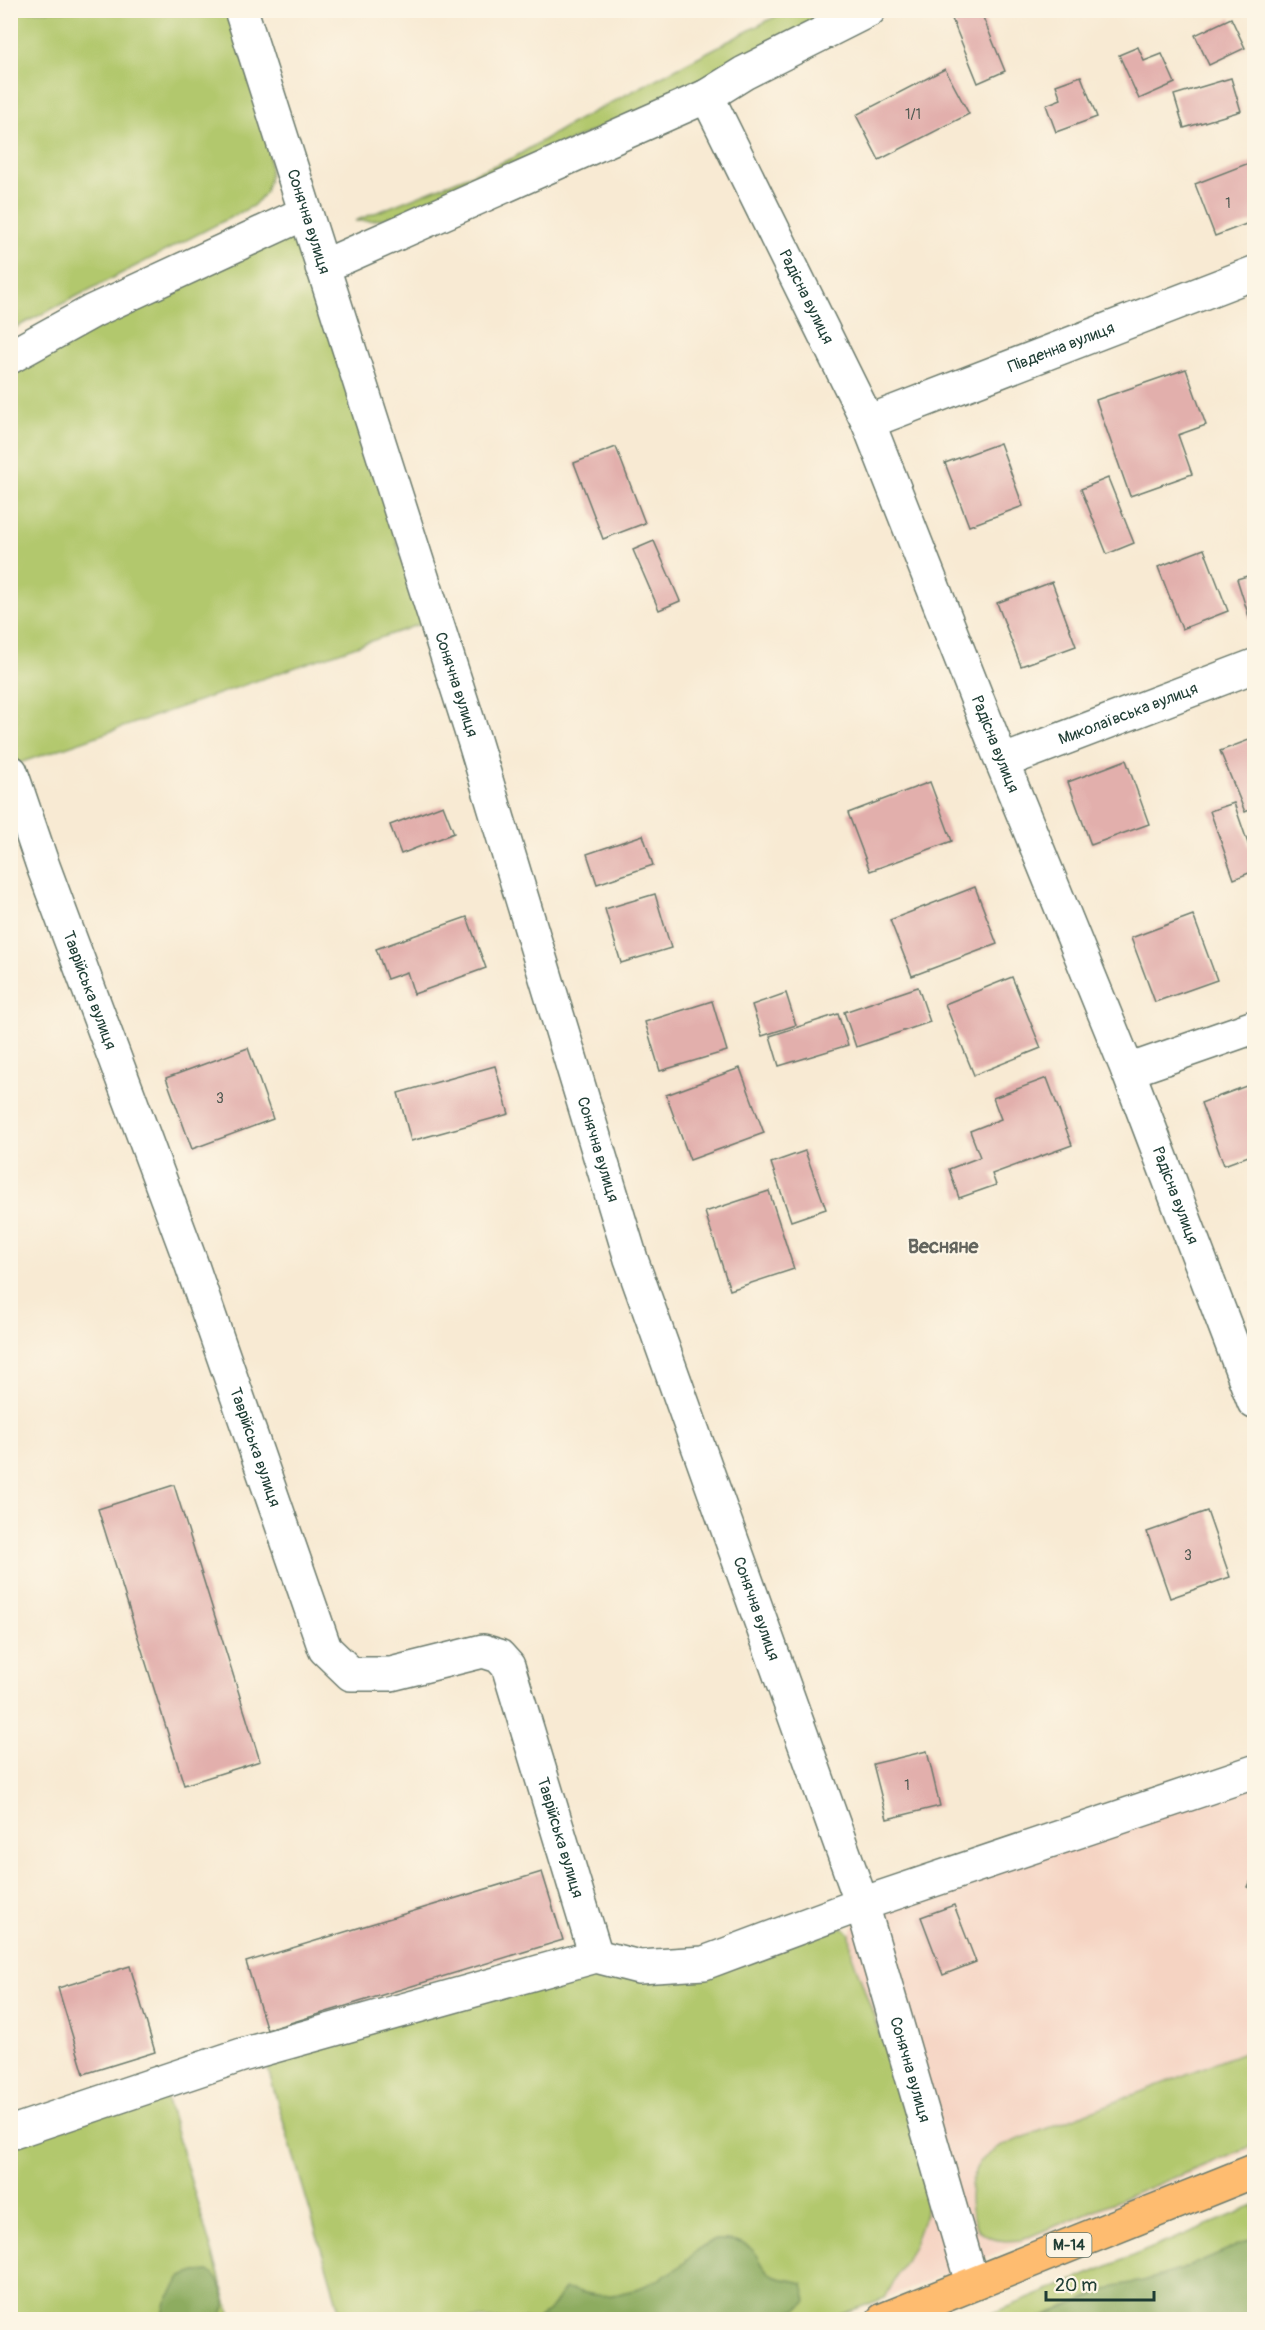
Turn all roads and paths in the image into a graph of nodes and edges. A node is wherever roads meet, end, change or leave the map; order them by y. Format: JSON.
{"nodes":[{"id":1,"x":242,"y":10,"type":"edge"},
{"id":2,"x":869,"y":10,"type":"edge"},
{"id":3,"x":707,"y":96,"type":"junction"},
{"id":4,"x":305,"y":213,"type":"junction"},
{"id":5,"x":322,"y":267,"type":"junction"},
{"id":6,"x":1254,"y":273,"type":"edge"},
{"id":7,"x":10,"y":357,"type":"edge"},
{"id":8,"x":868,"y":422,"type":"junction"},
{"id":9,"x":1254,"y":666,"type":"edge"},
{"id":10,"x":1002,"y":762,"type":"junction"},
{"id":11,"x":11,"y":772,"type":"edge"},
{"id":12,"x":1254,"y":1027,"type":"edge"},
{"id":13,"x":1128,"y":1071,"type":"junction"},
{"id":14,"x":1253,"y":1392,"type":"edge"},
{"id":15,"x":1254,"y":1772,"type":"edge"},
{"id":16,"x":862,"y":1904,"type":"junction"},
{"id":17,"x":596,"y":1956,"type":"junction"},
{"id":18,"x":10,"y":2133,"type":"edge"},
{"id":19,"x":1254,"y":2171,"type":"edge"},
{"id":20,"x":972,"y":2283,"type":"junction"},
{"id":21,"x":883,"y":2319,"type":"edge"}],
"edges":[{"from":1,"to":4,"type":"street","name":"Сонячна вулиця"},
{"from":2,"to":3,"type":"street"},
{"from":3,"to":5,"type":"street"},
{"from":3,"to":8,"type":"street","name":"Радісна вулиця"},
{"from":4,"to":5,"type":"street","name":"Сонячна вулиця"},
{"from":4,"to":7,"type":"street"},
{"from":5,"to":16,"type":"street","name":"Сонячна вулиця"},
{"from":6,"to":8,"type":"street","name":"Південна вулиця"},
{"from":8,"to":10,"type":"street","name":"Радісна вулиця"},
{"from":9,"to":10,"type":"street","name":"Миколаївська вулиця"},
{"from":10,"to":13,"type":"street","name":"Радісна вулиця"},
{"from":11,"to":17,"type":"street","name":"Таврійська вулиця"},
{"from":12,"to":13,"type":"street"},
{"from":13,"to":14,"type":"street","name":"Радісна вулиця"},
{"from":15,"to":16,"type":"street"},
{"from":16,"to":17,"type":"street"},
{"from":16,"to":20,"type":"street","name":"Сонячна вулиця"},
{"from":17,"to":18,"type":"street"},
{"from":19,"to":20,"type":"highway","number":"М-14"},
{"from":20,"to":21,"type":"highway","number":"М-14"}]}
